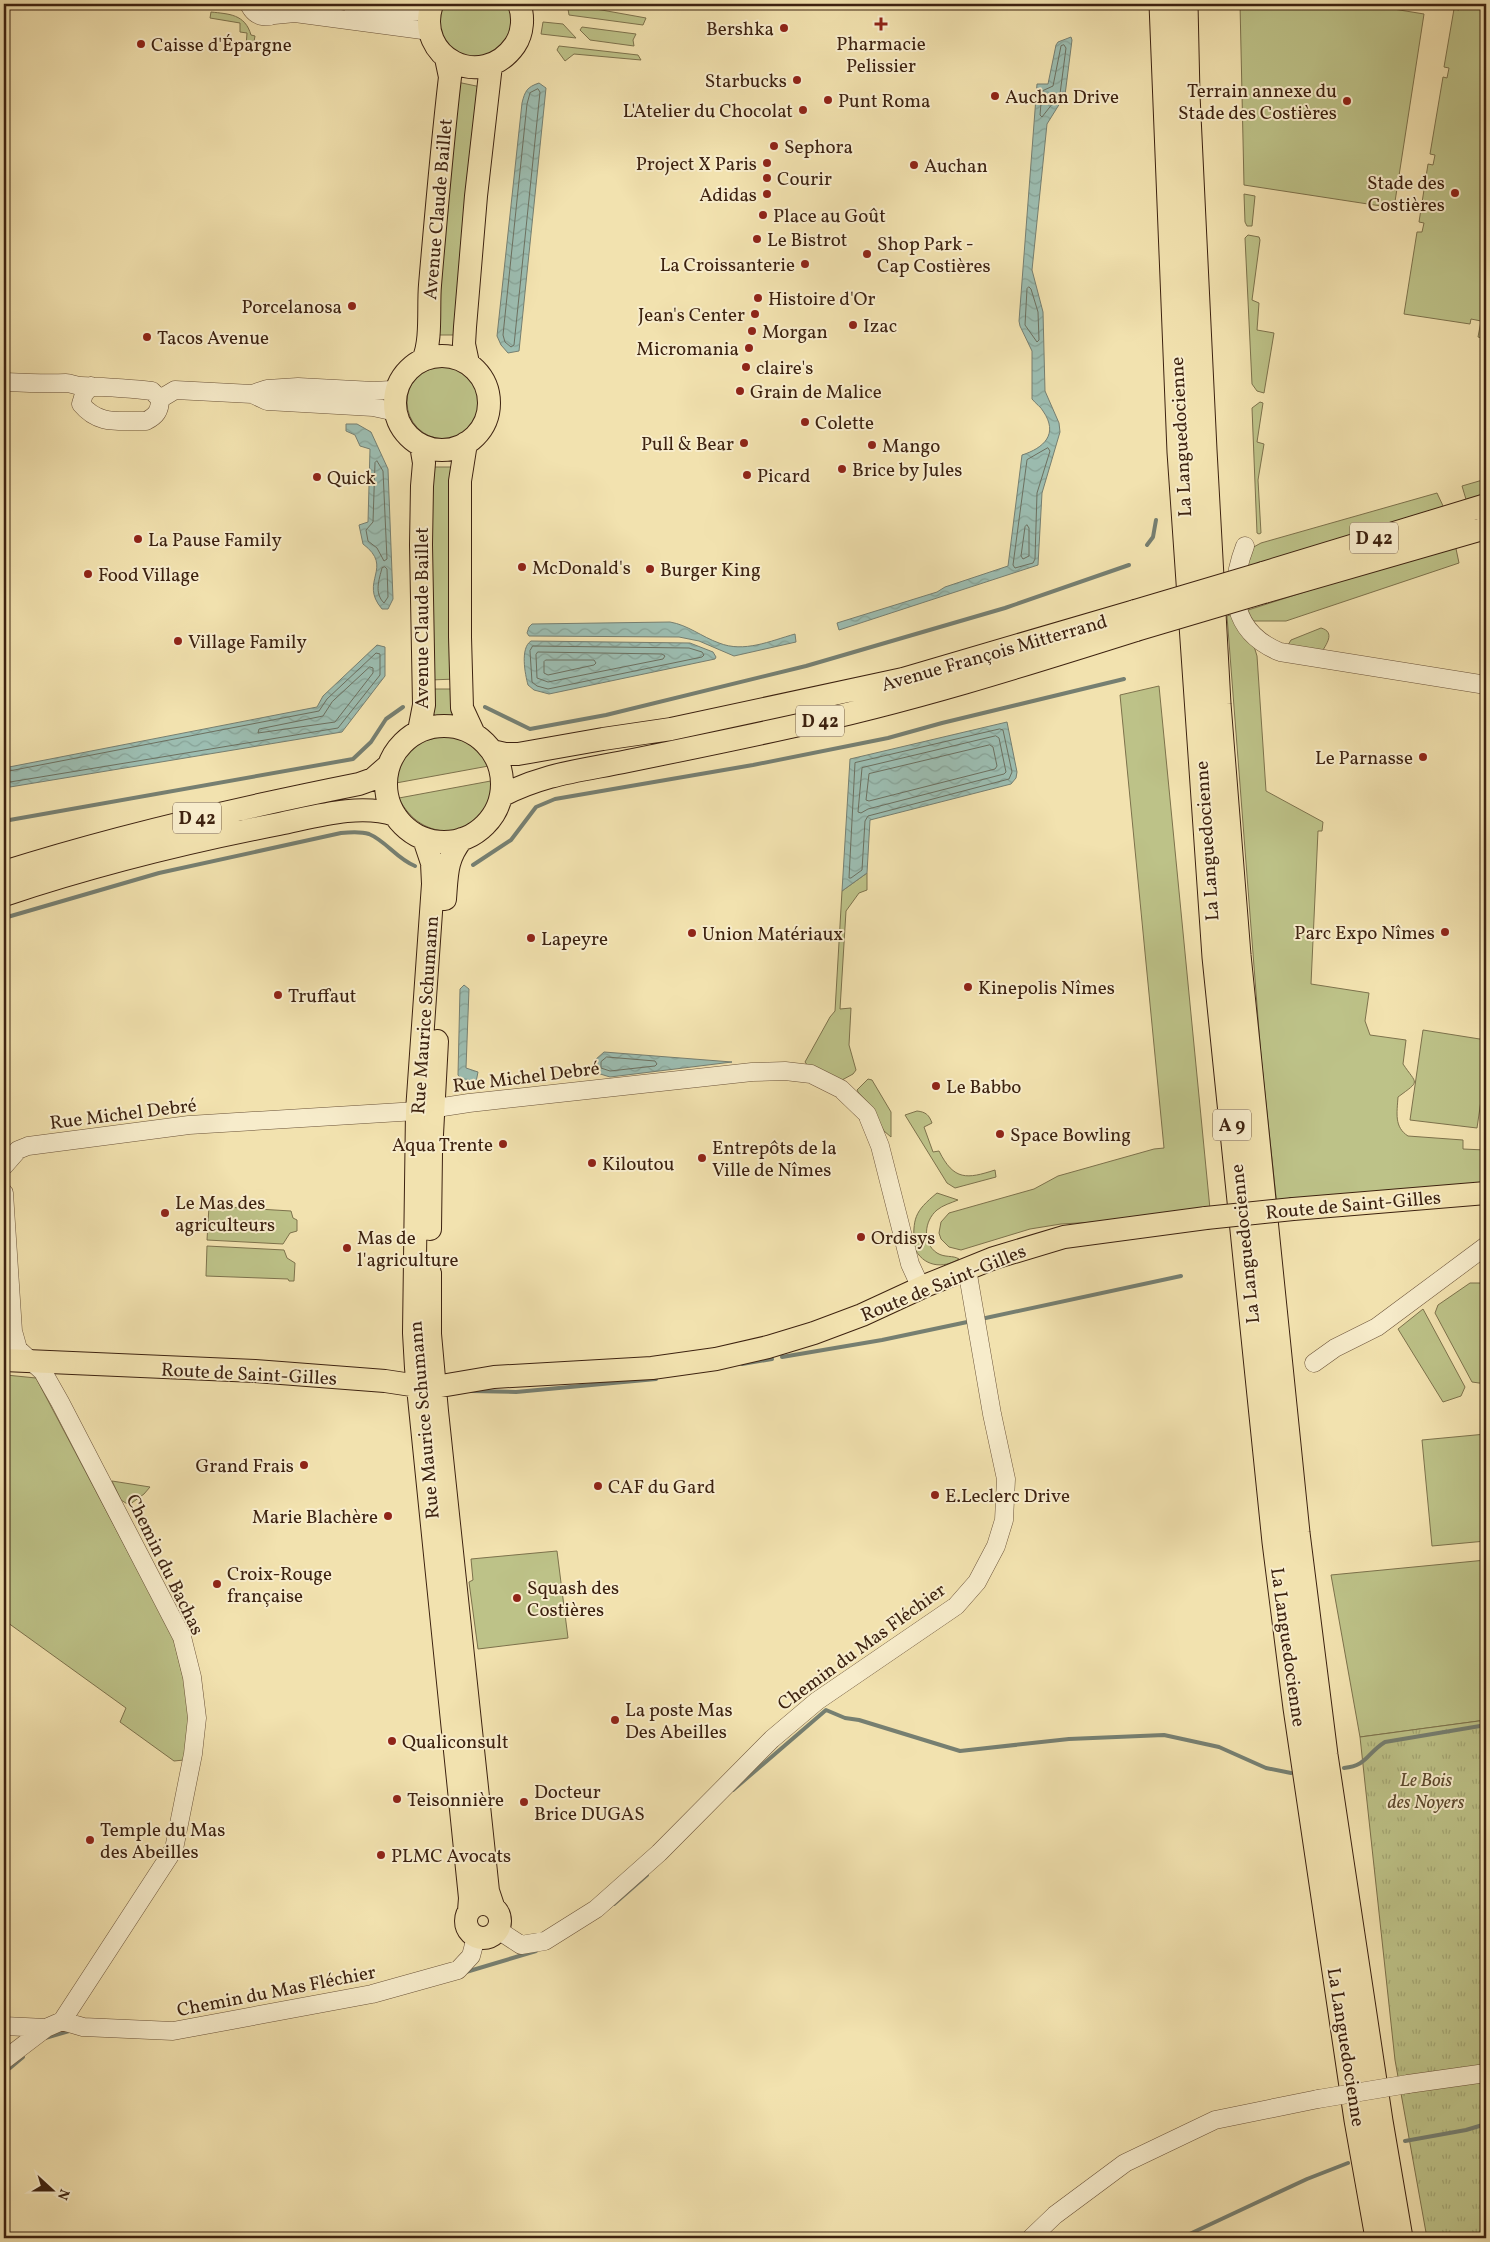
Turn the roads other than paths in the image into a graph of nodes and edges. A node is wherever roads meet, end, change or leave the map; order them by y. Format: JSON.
{"nodes":[{"id":1,"x":234,"y":4,"type":"edge"},
{"id":2,"x":351,"y":4,"type":"edge"},
{"id":3,"x":519,"y":4,"type":"edge"},
{"id":4,"x":1162,"y":4,"type":"edge"},
{"id":5,"x":1185,"y":4,"type":"edge"},
{"id":6,"x":251,"y":7,"type":"edge"},
{"id":7,"x":278,"y":9,"type":"edge"},
{"id":8,"x":431,"y":15,"type":"edge"},
{"id":9,"x":446,"y":58,"type":"junction"},
{"id":10,"x":491,"y":65,"type":"junction"},
{"id":11,"x":423,"y":360,"type":"junction"},
{"id":12,"x":468,"y":363,"type":"junction"},
{"id":13,"x":4,"y":382,"type":"edge"},
{"id":14,"x":58,"y":384,"type":"junction"},
{"id":15,"x":91,"y":386,"type":"junction"},
{"id":16,"x":398,"y":387,"type":"junction"},
{"id":17,"x":252,"y":394,"type":"junction"},
{"id":18,"x":160,"y":399,"type":"junction"},
{"id":19,"x":81,"y":404,"type":"junction"},
{"id":20,"x":396,"y":412,"type":"junction"},
{"id":21,"x":466,"y":443,"type":"junction"},
{"id":22,"x":421,"y":445,"type":"junction"},
{"id":23,"x":1486,"y":505,"type":"edge"},
{"id":24,"x":1486,"y":528,"type":"edge"},
{"id":25,"x":1245,"y":546,"type":"dead end"},
{"id":26,"x":1263,"y":582,"type":"junction"},
{"id":27,"x":1135,"y":621,"type":"junction"},
{"id":28,"x":1486,"y":685,"type":"edge"},
{"id":29,"x":419,"y":731,"type":"junction"},
{"id":30,"x":474,"y":734,"type":"junction"},
{"id":31,"x":492,"y":751,"type":"junction"},
{"id":32,"x":389,"y":766,"type":"junction"},
{"id":33,"x":501,"y":796,"type":"junction"},
{"id":34,"x":395,"y":815,"type":"junction"},
{"id":35,"x":424,"y":839,"type":"junction"},
{"id":36,"x":462,"y":839,"type":"junction"},
{"id":37,"x":4,"y":872,"type":"edge"},
{"id":38,"x":4,"y":895,"type":"edge"},
{"id":39,"x":425,"y":1110,"type":"junction"},
{"id":40,"x":4,"y":1166,"type":"edge"},
{"id":41,"x":1486,"y":1192,"type":"edge"},
{"id":42,"x":4,"y":1194,"type":"edge"},
{"id":43,"x":1486,"y":1246,"type":"edge"},
{"id":44,"x":967,"y":1269,"type":"junction"},
{"id":45,"x":921,"y":1288,"type":"junction"},
{"id":46,"x":14,"y":1355,"type":"edge"},
{"id":47,"x":73,"y":1363,"type":"junction"},
{"id":48,"x":1314,"y":1363,"type":"dead end"},
{"id":49,"x":426,"y":1377,"type":"junction"},
{"id":50,"x":54,"y":1392,"type":"junction"},
{"id":51,"x":493,"y":1906,"type":"junction"},
{"id":52,"x":469,"y":1911,"type":"junction"},
{"id":53,"x":498,"y":1930,"type":"junction"},
{"id":54,"x":476,"y":1937,"type":"junction"},
{"id":55,"x":54,"y":2025,"type":"junction"},
{"id":56,"x":4,"y":2026,"type":"edge"},
{"id":57,"x":4,"y":2060,"type":"edge"},
{"id":58,"x":1486,"y":2073,"type":"edge"},
{"id":59,"x":1031,"y":2238,"type":"edge"},
{"id":60,"x":1378,"y":2238,"type":"edge"},
{"id":61,"x":1400,"y":2238,"type":"edge"}],
"edges":[{"from":1,"to":6,"type":"street"},
{"from":2,"to":8,"type":"street"},
{"from":3,"to":10,"type":"main road"},
{"from":4,"to":60,"type":"highway","name":"La Languedocienne","number":"A 9"},
{"from":5,"to":61,"type":"highway","name":"La Languedocienne","number":"A 9"},
{"from":6,"to":7,"type":"street"},
{"from":7,"to":8,"type":"street"},
{"from":8,"to":9,"type":"main road"},
{"from":9,"to":10,"type":"main road"},
{"from":9,"to":11,"type":"main road","name":"Avenue Claude Baillet"},
{"from":10,"to":12,"type":"main road","name":"Avenue Claude Baillet"},
{"from":11,"to":12,"type":"main road"},
{"from":11,"to":16,"type":"main road"},
{"from":12,"to":21,"type":"main road"},
{"from":13,"to":14,"type":"street"},
{"from":14,"to":15,"type":"street"},
{"from":14,"to":19,"type":"street"},
{"from":15,"to":18,"type":"street"},
{"from":15,"to":19,"type":"street"},
{"from":16,"to":17,"type":"street"},
{"from":16,"to":20,"type":"main road"},
{"from":17,"to":18,"type":"street"},
{"from":17,"to":20,"type":"street"},
{"from":18,"to":19,"type":"street"},
{"from":20,"to":22,"type":"main road"},
{"from":21,"to":22,"type":"main road"},
{"from":21,"to":30,"type":"main road","name":"Avenue Claude Baillet"},
{"from":22,"to":29,"type":"main road","name":"Avenue Claude Baillet"},
{"from":23,"to":26,"type":"main road","name":"Avenue François Mitterrand","number":"D 42"},
{"from":24,"to":26,"type":"main road","name":"Avenue François Mitterrand","number":"D 42"},
{"from":25,"to":28,"type":"street"},
{"from":26,"to":27,"type":"main road","name":"Avenue François Mitterrand","number":"D 42","bridge":true},
{"from":27,"to":31,"type":"main road","name":"Avenue François Mitterrand","number":"D 42"},
{"from":27,"to":33,"type":"main road","name":"Avenue François Mitterrand","number":"D 42"},
{"from":29,"to":30,"type":"main road"},
{"from":29,"to":32,"type":"main road"},
{"from":30,"to":31,"type":"main road"},
{"from":31,"to":33,"type":"main road"},
{"from":32,"to":34,"type":"main road"},
{"from":32,"to":37,"type":"main road","number":"D 42"},
{"from":33,"to":36,"type":"main road"},
{"from":34,"to":35,"type":"main road"},
{"from":34,"to":38,"type":"main road","number":"D 42"},
{"from":35,"to":36,"type":"main road"},
{"from":35,"to":39,"type":"main road","name":"Rue Maurice Schumann"},
{"from":36,"to":39,"type":"main road","name":"Rue Maurice Schumann"},
{"from":39,"to":40,"type":"street","name":"Rue Michel Debré"},
{"from":39,"to":45,"type":"street","name":"Rue Michel Debré"},
{"from":39,"to":49,"type":"main road","name":"Rue Maurice Schumann"},
{"from":41,"to":44,"type":"main road","name":"Route de Saint-Gilles","bridge":true},
{"from":42,"to":46,"type":"street"},
{"from":43,"to":48,"type":"street"},
{"from":44,"to":45,"type":"main road","name":"Route de Saint-Gilles"},
{"from":44,"to":53,"type":"street","name":"Chemin du Mas Fléchier"},
{"from":45,"to":49,"type":"main road","name":"Route de Saint-Gilles"},
{"from":46,"to":47,"type":"main road","name":"Route de Saint-Gilles"},
{"from":46,"to":49,"type":"main road","name":"Route de Saint-Gilles"},
{"from":46,"to":50,"type":"street","name":"Chemin du Bachas"},
{"from":47,"to":49,"type":"main road","name":"Route de Saint-Gilles"},
{"from":47,"to":50,"type":"street"},
{"from":49,"to":51,"type":"main road","name":"Rue Maurice Schumann"},
{"from":49,"to":52,"type":"main road","name":"Rue Maurice Schumann"},
{"from":50,"to":55,"type":"street","name":"Chemin du Bachas"},
{"from":51,"to":52,"type":"main road"},
{"from":51,"to":53,"type":"main road"},
{"from":52,"to":54,"type":"main road"},
{"from":53,"to":54,"type":"main road"},
{"from":54,"to":55,"type":"street","name":"Chemin du Mas Fléchier"},
{"from":55,"to":56,"type":"street","name":"Chemin du Mas Fléchier"},
{"from":55,"to":57,"type":"street","name":"Chemin du Bachas"},
{"from":58,"to":59,"type":"street","bridge":true}]}
